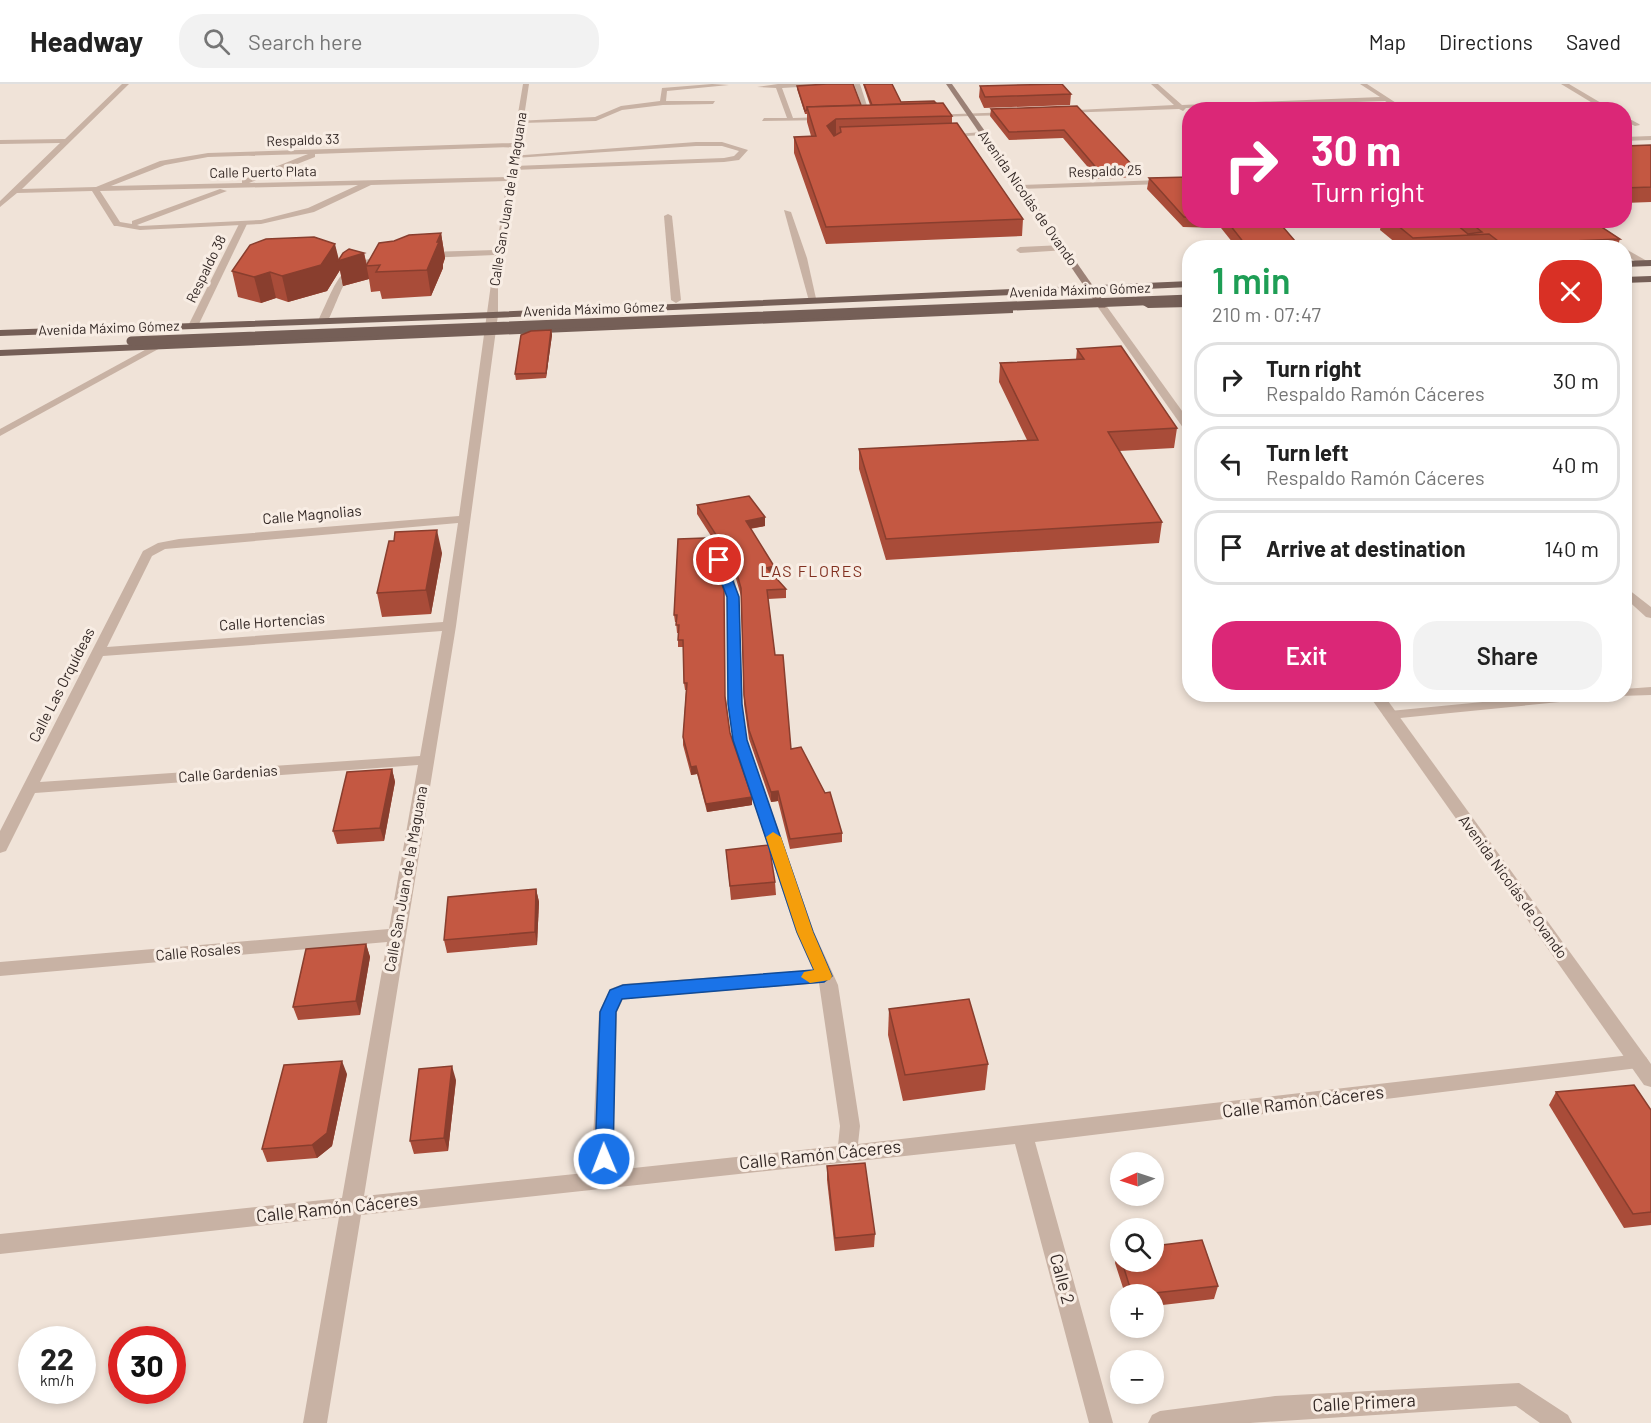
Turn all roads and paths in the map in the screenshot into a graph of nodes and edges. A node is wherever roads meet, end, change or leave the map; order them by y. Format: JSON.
{"nodes":[{"id":1,"x":126,"y":84,"type":"edge"},
{"id":2,"x":526,"y":84,"type":"edge"},
{"id":3,"x":845,"y":84,"type":"edge"},
{"id":4,"x":857,"y":84,"type":"edge"},
{"id":5,"x":949,"y":84,"type":"edge"},
{"id":6,"x":1154,"y":84,"type":"edge"},
{"id":7,"x":1364,"y":84,"type":"edge"},
{"id":8,"x":1564,"y":84,"type":"edge"},
{"id":9,"x":726,"y":85,"type":"edge"},
{"id":10,"x":778,"y":86,"type":"junction"},
{"id":11,"x":760,"y":87,"type":"dead end"},
{"id":12,"x":1386,"y":99,"type":"junction"},
{"id":13,"x":713,"y":102,"type":"dead end"},
{"id":14,"x":1309,"y":102,"type":"edge"},
{"id":15,"x":1391,"y":102,"type":"edge"},
{"id":16,"x":1596,"y":102,"type":"edge"},
{"id":17,"x":663,"y":103,"type":"junction"},
{"id":18,"x":1181,"y":107,"type":"joint"},
{"id":19,"x":1051,"y":111,"type":"edge"},
{"id":20,"x":1015,"y":112,"type":"edge"},
{"id":21,"x":968,"y":114,"type":"junction"},
{"id":22,"x":924,"y":116,"type":"edge"},
{"id":23,"x":869,"y":117,"type":"junction"},
{"id":24,"x":880,"y":117,"type":"edge"},
{"id":25,"x":835,"y":118,"type":"edge"},
{"id":26,"x":858,"y":118,"type":"edge"},
{"id":27,"x":521,"y":120,"type":"junction"},
{"id":28,"x":764,"y":120,"type":"dead end"},
{"id":29,"x":791,"y":120,"type":"junction"},
{"id":30,"x":1632,"y":122,"type":"edge"},
{"id":31,"x":1637,"y":125,"type":"dead end"},
{"id":32,"x":982,"y":134,"type":"junction"},
{"id":33,"x":938,"y":135,"type":"edge"},
{"id":34,"x":1651,"y":138,"type":"edge"},
{"id":35,"x":1632,"y":139,"type":"edge"},
{"id":36,"x":68,"y":141,"type":"junction"},
{"id":37,"x":0,"y":142,"type":"edge"},
{"id":38,"x":517,"y":146,"type":"junction"},
{"id":39,"x":647,"y":148,"type":"junction"},
{"id":40,"x":323,"y":151,"type":"junction"},
{"id":41,"x":552,"y":154,"type":"junction"},
{"id":42,"x":515,"y":156,"type":"junction"},
{"id":43,"x":652,"y":163,"type":"junction"},
{"id":44,"x":553,"y":166,"type":"junction"},
{"id":45,"x":514,"y":168,"type":"junction"},
{"id":46,"x":512,"y":179,"type":"junction"},
{"id":47,"x":1182,"y":181,"type":"edge"},
{"id":48,"x":368,"y":183,"type":"junction"},
{"id":49,"x":235,"y":187,"type":"junction"},
{"id":50,"x":1021,"y":187,"type":"junction"},
{"id":51,"x":95,"y":190,"type":"junction"},
{"id":52,"x":14,"y":191,"type":"junction"},
{"id":53,"x":0,"y":205,"type":"edge"},
{"id":54,"x":787,"y":212,"type":"dead end"},
{"id":55,"x":668,"y":216,"type":"dead end"},
{"id":56,"x":243,"y":224,"type":"junction"},
{"id":57,"x":124,"y":228,"type":"junction"},
{"id":58,"x":1063,"y":248,"type":"junction"},
{"id":59,"x":1020,"y":250,"type":"edge"},
{"id":60,"x":500,"y":252,"type":"junction"},
{"id":61,"x":1632,"y":255,"type":"edge"},
{"id":62,"x":402,"y":256,"type":"edge"},
{"id":63,"x":413,"y":256,"type":"edge"},
{"id":64,"x":1632,"y":264,"type":"edge"},
{"id":65,"x":1649,"y":265,"type":"edge"},
{"id":66,"x":1632,"y":268,"type":"edge"},
{"id":67,"x":1651,"y":279,"type":"edge"},
{"id":68,"x":1632,"y":280,"type":"edge"},
{"id":69,"x":1182,"y":284,"type":"edge"},
{"id":70,"x":1651,"y":286,"type":"edge"},
{"id":71,"x":1632,"y":287,"type":"edge"},
{"id":72,"x":1091,"y":288,"type":"junction"},
{"id":73,"x":1182,"y":290,"type":"edge"},
{"id":74,"x":1182,"y":299,"type":"edge"},
{"id":75,"x":676,"y":300,"type":"dead end"},
{"id":76,"x":814,"y":301,"type":"junction"},
{"id":77,"x":1182,"y":304,"type":"edge"},
{"id":78,"x":1102,"y":306,"type":"junction"},
{"id":79,"x":493,"y":315,"type":"junction"},
{"id":80,"x":323,"y":321,"type":"junction"},
{"id":81,"x":193,"y":326,"type":"junction"},
{"id":82,"x":489,"y":334,"type":"junction"},
{"id":83,"x":0,"y":335,"type":"edge"},
{"id":84,"x":0,"y":346,"type":"edge"},
{"id":85,"x":157,"y":347,"type":"junction"},
{"id":86,"x":0,"y":353,"type":"edge"},
{"id":87,"x":1182,"y":419,"type":"edge"},
{"id":88,"x":0,"y":433,"type":"edge"},
{"id":89,"x":465,"y":519,"type":"junction"},
{"id":90,"x":162,"y":546,"type":"joint"},
{"id":91,"x":712,"y":547,"type":"dead end"},
{"id":92,"x":1632,"y":597,"type":"edge"},
{"id":93,"x":1651,"y":614,"type":"edge"},
{"id":94,"x":449,"y":626,"type":"junction"},
{"id":95,"x":97,"y":651,"type":"junction"},
{"id":96,"x":1651,"y":691,"type":"edge"},
{"id":97,"x":1632,"y":692,"type":"edge"},
{"id":98,"x":1381,"y":702,"type":"edge"},
{"id":99,"x":1529,"y":702,"type":"edge"},
{"id":100,"x":1390,"y":715,"type":"junction"},
{"id":101,"x":426,"y":760,"type":"junction"},
{"id":102,"x":29,"y":788,"type":"junction"},
{"id":103,"x":0,"y":847,"type":"edge"},
{"id":104,"x":395,"y":934,"type":"junction"},
{"id":105,"x":0,"y":969,"type":"edge"},
{"id":106,"x":824,"y":976,"type":"junction"},
{"id":107,"x":1645,"y":1070,"type":"edge"},
{"id":108,"x":1023,"y":1135,"type":"junction"},
{"id":109,"x":847,"y":1152,"type":"junction"},
{"id":110,"x":605,"y":1178,"type":"junction"},
{"id":111,"x":353,"y":1207,"type":"junction"},
{"id":112,"x":0,"y":1244,"type":"edge"},
{"id":113,"x":1278,"y":1416,"type":"edge"},
{"id":114,"x":315,"y":1423,"type":"edge"},
{"id":115,"x":1101,"y":1423,"type":"edge"},
{"id":116,"x":1160,"y":1423,"type":"edge"},
{"id":117,"x":1560,"y":1423,"type":"edge"}],
"edges":[{"from":1,"to":36,"type":"street"},
{"from":2,"to":27,"type":"street","name":"Calle San Juan de la Maguana"},
{"from":3,"to":10,"type":"street"},
{"from":4,"to":23,"type":"street"},
{"from":5,"to":21,"type":"main road","name":"Avenida Nicolás de Ovando"},
{"from":6,"to":18,"type":"street"},
{"from":7,"to":12,"type":"street"},
{"from":8,"to":16,"type":"street"},
{"from":9,"to":17,"type":"street"},
{"from":10,"to":11,"type":"street"},
{"from":10,"to":29,"type":"street"},
{"from":12,"to":14,"type":"street"},
{"from":12,"to":15,"type":"street"},
{"from":13,"to":17,"type":"street"},
{"from":17,"to":27,"type":"street"},
{"from":18,"to":19,"type":"street"},
{"from":20,"to":21,"type":"street"},
{"from":21,"to":22,"type":"street"},
{"from":21,"to":32,"type":"main road","name":"Avenida Nicolás de Ovando"},
{"from":23,"to":24,"type":"street"},
{"from":23,"to":26,"type":"street"},
{"from":25,"to":29,"type":"street"},
{"from":27,"to":38,"type":"street","name":"Calle San Juan de la Maguana"},
{"from":28,"to":29,"type":"street"},
{"from":30,"to":31,"type":"street"},
{"from":32,"to":33,"type":"street"},
{"from":32,"to":50,"type":"main road","name":"Avenida Nicolás de Ovando"},
{"from":34,"to":35,"type":"street"},
{"from":36,"to":37,"type":"street"},
{"from":36,"to":52,"type":"street"},
{"from":38,"to":40,"type":"street","name":"Respaldo 33"},
{"from":38,"to":42,"type":"street","name":"Calle San Juan de la Maguana"},
{"from":39,"to":41,"type":"street"},
{"from":39,"to":43,"type":"street"},
{"from":39,"to":43,"type":"street"},
{"from":40,"to":49,"type":"street"},
{"from":40,"to":51,"type":"street","name":"Respaldo 33"},
{"from":41,"to":42,"type":"street"},
{"from":41,"to":44,"type":"street"},
{"from":42,"to":45,"type":"street","name":"Calle San Juan de la Maguana"},
{"from":43,"to":44,"type":"street"},
{"from":44,"to":45,"type":"street"},
{"from":45,"to":46,"type":"street","name":"Calle San Juan de la Maguana"},
{"from":46,"to":48,"type":"street","name":"Calle Puerto Plata"},
{"from":46,"to":60,"type":"street","name":"Calle San Juan de la Maguana"},
{"from":47,"to":50,"type":"street","name":"Respaldo 25"},
{"from":48,"to":49,"type":"street","name":"Calle Puerto Plata"},
{"from":48,"to":56,"type":"street"},
{"from":49,"to":51,"type":"street","name":"Calle Puerto Plata"},
{"from":49,"to":57,"type":"street"},
{"from":50,"to":58,"type":"main road","name":"Avenida Nicolás de Ovando"},
{"from":51,"to":52,"type":"street","name":"Calle Puerto Plata"},
{"from":51,"to":57,"type":"street"},
{"from":52,"to":53,"type":"street"},
{"from":54,"to":76,"type":"street"},
{"from":55,"to":75,"type":"street"},
{"from":56,"to":57,"type":"street"},
{"from":56,"to":81,"type":"street","name":"Respaldo 38"},
{"from":58,"to":59,"type":"street"},
{"from":58,"to":72,"type":"main road","name":"Avenida Nicolás de Ovando"},
{"from":60,"to":63,"type":"street"},
{"from":60,"to":79,"type":"street","name":"Calle San Juan de la Maguana"},
{"from":61,"to":65,"type":"street"},
{"from":62,"to":80,"type":"street"},
{"from":64,"to":65,"type":"main road"},
{"from":65,"to":66,"type":"main road"},
{"from":67,"to":68,"type":"main road"},
{"from":69,"to":72,"type":"main road"},
{"from":70,"to":71,"type":"main road"},
{"from":72,"to":76,"type":"main road"},
{"from":72,"to":78,"type":"main road","name":"Avenida Nicolás de Ovando"},
{"from":73,"to":83,"type":"main road","name":"Avenida Máximo Gómez"},
{"from":74,"to":84,"type":"main road","name":"Avenida Máximo Gómez","bridge":true},
{"from":76,"to":79,"type":"main road"},
{"from":77,"to":78,"type":"main road"},
{"from":78,"to":82,"type":"main road"},
{"from":78,"to":87,"type":"street","name":"Avenida Nicolás de Ovando"},
{"from":79,"to":80,"type":"main road"},
{"from":79,"to":82,"type":"street","name":"Calle San Juan de la Maguana"},
{"from":80,"to":81,"type":"main road"},
{"from":81,"to":83,"type":"main road"},
{"from":82,"to":85,"type":"main road"},
{"from":82,"to":89,"type":"street","name":"Calle San Juan de la Maguana"},
{"from":85,"to":86,"type":"main road"},
{"from":85,"to":88,"type":"street"},
{"from":89,"to":90,"type":"street","name":"Calle Magnolias"},
{"from":89,"to":94,"type":"street","name":"Calle San Juan de la Maguana"},
{"from":90,"to":95,"type":"street","name":"Calle Las Orquídeas"},
{"from":91,"to":106,"type":"street"},
{"from":92,"to":93,"type":"street"},
{"from":94,"to":95,"type":"street","name":"Calle Hortencias"},
{"from":94,"to":101,"type":"street","name":"Calle San Juan de la Maguana"},
{"from":95,"to":102,"type":"street","name":"Calle Las Orquídeas"},
{"from":96,"to":97,"type":"street"},
{"from":98,"to":100,"type":"street","name":"Avenida Nicolás de Ovando"},
{"from":99,"to":100,"type":"street"},
{"from":100,"to":107,"type":"street","name":"Avenida Nicolás de Ovando"},
{"from":101,"to":102,"type":"street","name":"Calle Gardenias"},
{"from":101,"to":104,"type":"street","name":"Calle San Juan de la Maguana"},
{"from":102,"to":103,"type":"street","name":"Calle Las Orquídeas"},
{"from":104,"to":105,"type":"street","name":"Calle Rosales"},
{"from":104,"to":111,"type":"street","name":"Calle San Juan de la Maguana"},
{"from":106,"to":109,"type":"street"},
{"from":106,"to":110,"type":"street"},
{"from":107,"to":108,"type":"street","name":"Calle Ramón Cáceres"},
{"from":108,"to":109,"type":"street","name":"Calle Ramón Cáceres"},
{"from":108,"to":115,"type":"street","name":"Calle 2"},
{"from":109,"to":110,"type":"street","name":"Calle Ramón Cáceres"},
{"from":110,"to":111,"type":"street","name":"Calle Ramón Cáceres"},
{"from":111,"to":112,"type":"street","name":"Calle Ramón Cáceres"},
{"from":111,"to":114,"type":"street","name":"Calle San Juan de la Maguana"},
{"from":113,"to":116,"type":"street","name":"Calle Primera"},
{"from":113,"to":117,"type":"street","name":"Calle Primera"}]}
